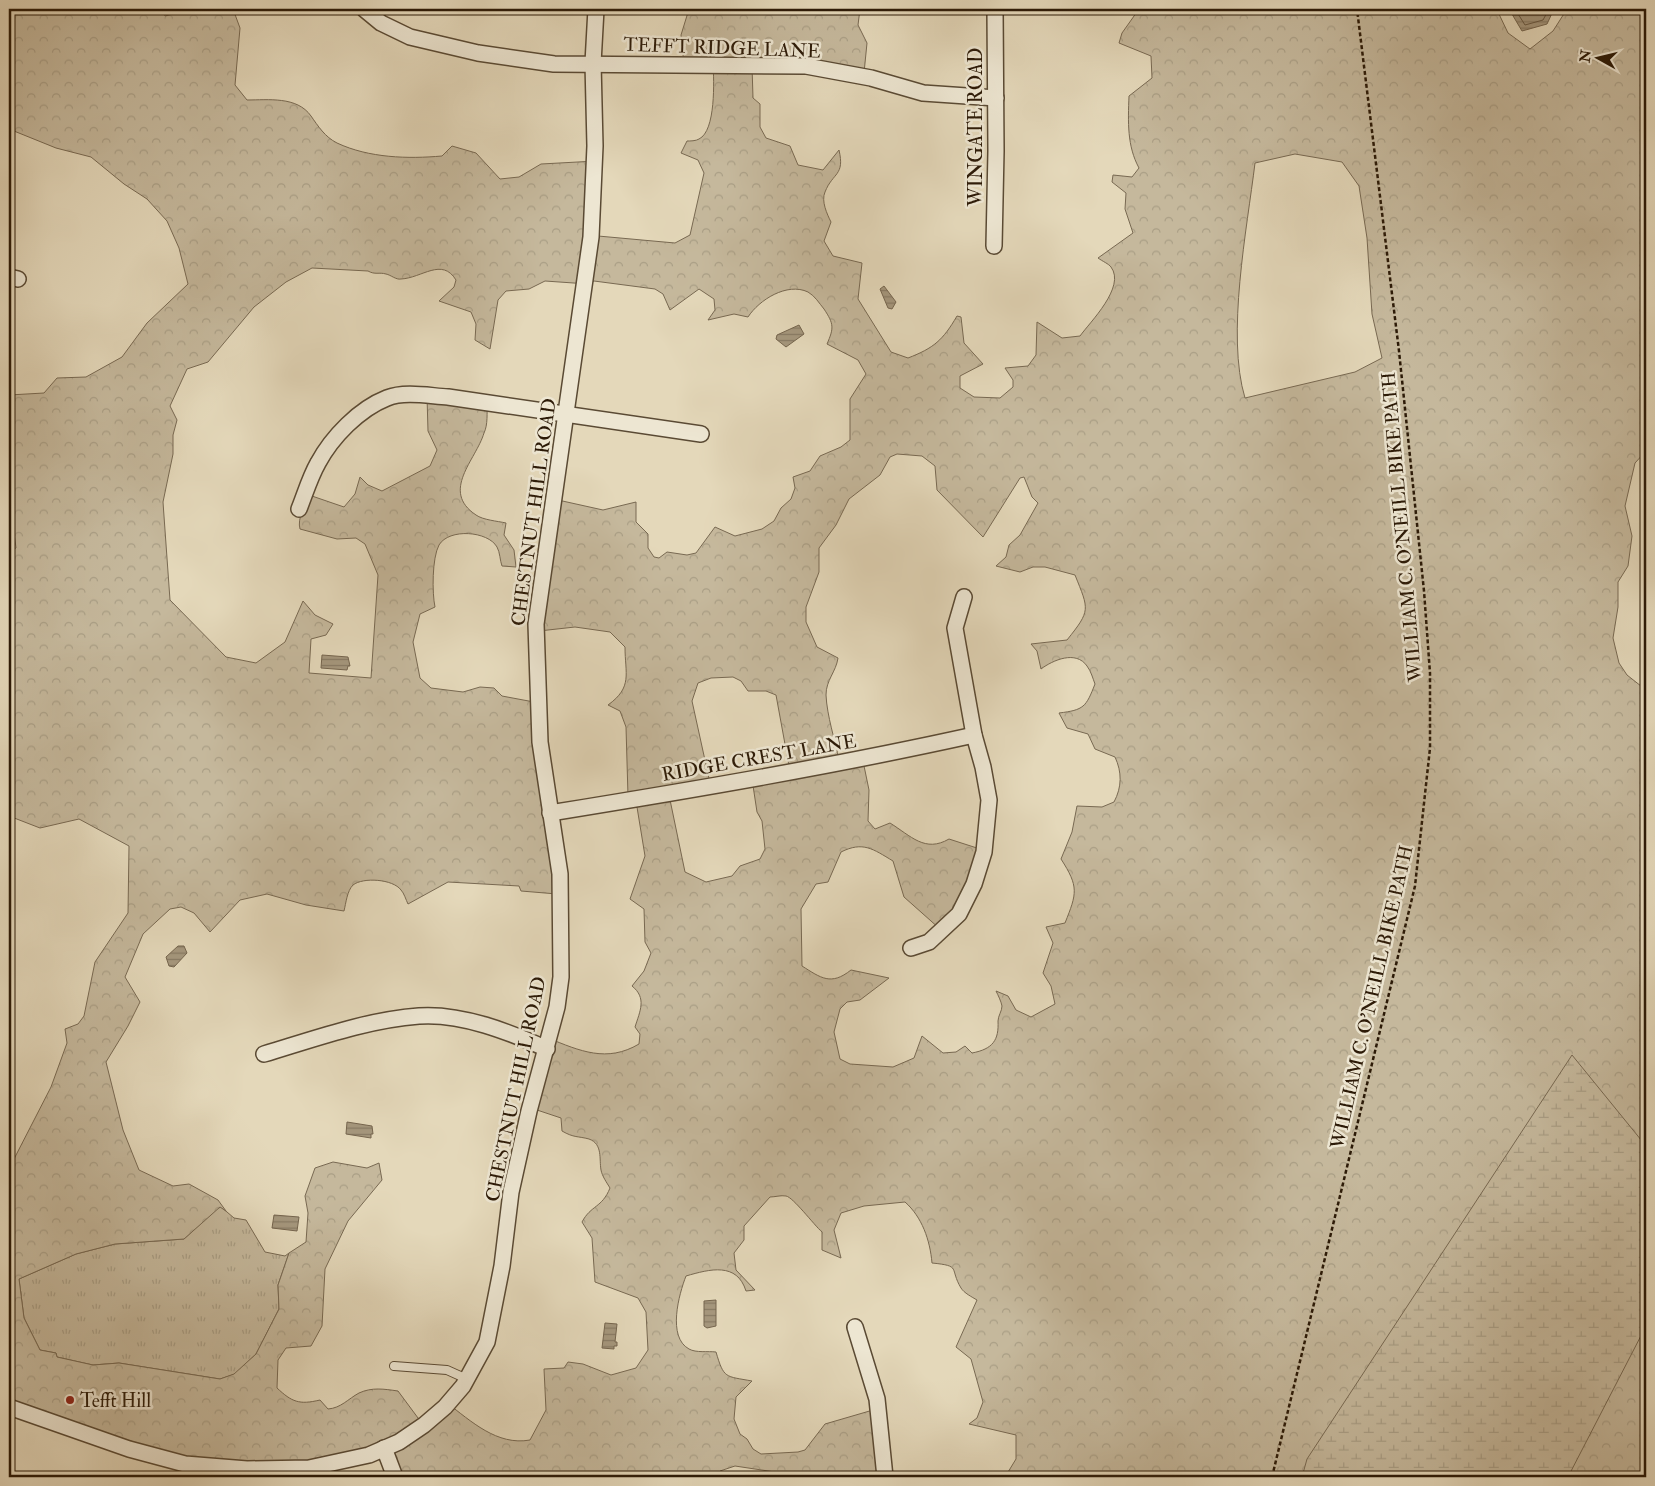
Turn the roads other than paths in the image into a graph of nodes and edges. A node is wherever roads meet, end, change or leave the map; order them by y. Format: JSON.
{"nodes":[{"id":1,"x":364,"y":9,"type":"edge"},
{"id":2,"x":596,"y":9,"type":"edge"},
{"id":3,"x":995,"y":9,"type":"edge"},
{"id":4,"x":593,"y":63,"type":"junction"},
{"id":5,"x":996,"y":98,"type":"junction"},
{"id":6,"x":994,"y":246,"type":"dead end"},
{"id":7,"x":566,"y":415,"type":"junction"},
{"id":8,"x":701,"y":434,"type":"dead end"},
{"id":9,"x":299,"y":509,"type":"dead end"},
{"id":10,"x":964,"y":597,"type":"dead end"},
{"id":11,"x":974,"y":735,"type":"junction"},
{"id":12,"x":550,"y":813,"type":"junction"},
{"id":13,"x":911,"y":948,"type":"dead end"},
{"id":14,"x":547,"y":1049,"type":"junction"},
{"id":15,"x":264,"y":1054,"type":"dead end"},
{"id":16,"x":855,"y":1327,"type":"dead end"},
{"id":17,"x":394,"y":1366,"type":"dead end"},
{"id":18,"x":467,"y":1380,"type":"junction"},
{"id":19,"x":9,"y":1407,"type":"edge"},
{"id":20,"x":384,"y":1448,"type":"junction"},
{"id":21,"x":395,"y":1477,"type":"edge"},
{"id":22,"x":885,"y":1477,"type":"edge"}],
"edges":[{"from":1,"to":4,"type":"street","name":"TEFFT RIDGE LANE"},
{"from":2,"to":4,"type":"street","name":"CHESTNUT HILL ROAD"},
{"from":3,"to":5,"type":"street","name":"WINGATE ROAD"},
{"from":4,"to":5,"type":"street","name":"TEFFT RIDGE LANE"},
{"from":4,"to":7,"type":"street","name":"CHESTNUT HILL ROAD"},
{"from":5,"to":6,"type":"street","name":"WINGATE ROAD"},
{"from":7,"to":8,"type":"street"},
{"from":7,"to":9,"type":"street"},
{"from":7,"to":12,"type":"street","name":"CHESTNUT HILL ROAD"},
{"from":10,"to":11,"type":"street"},
{"from":11,"to":12,"type":"street","name":"RIDGE CREST LANE"},
{"from":11,"to":13,"type":"street"},
{"from":12,"to":14,"type":"street","name":"CHESTNUT HILL ROAD"},
{"from":14,"to":15,"type":"street"},
{"from":14,"to":18,"type":"street","name":"CHESTNUT HILL ROAD"},
{"from":16,"to":22,"type":"street"},
{"from":17,"to":18,"type":"lane"},
{"from":18,"to":20,"type":"street","name":"CHESTNUT HILL ROAD"},
{"from":19,"to":20,"type":"street","name":"CHESTNUT HILL ROAD"},
{"from":20,"to":21,"type":"street"}]}
